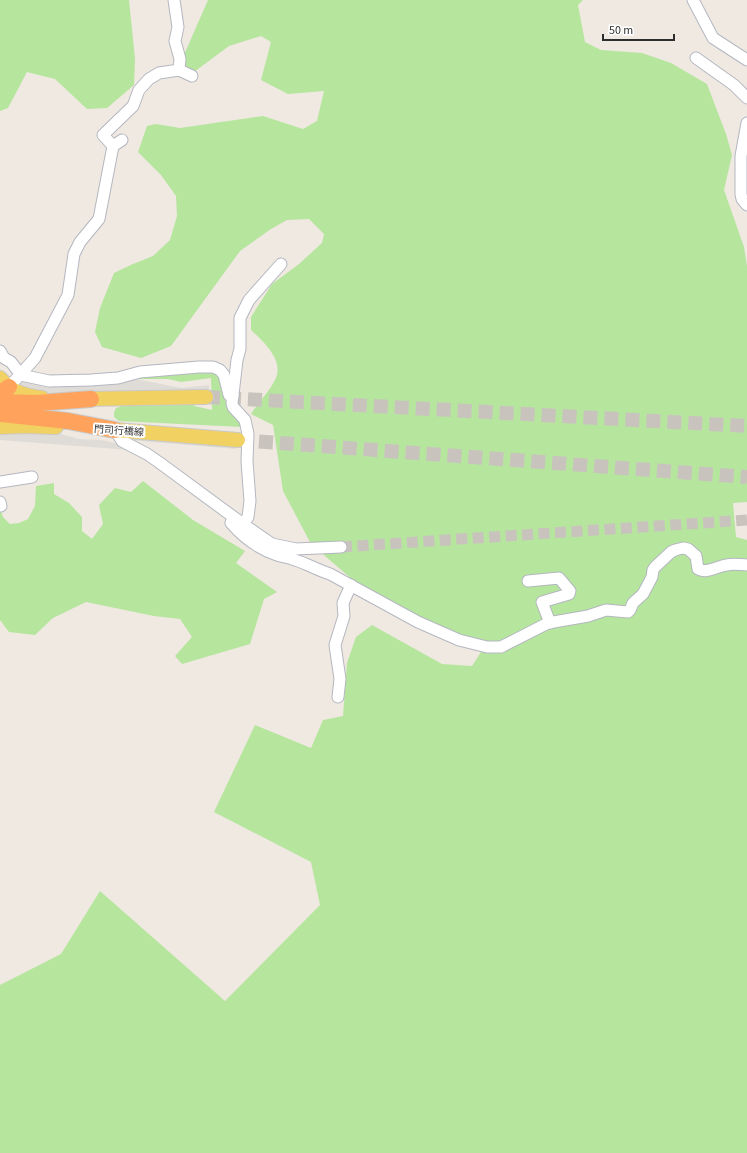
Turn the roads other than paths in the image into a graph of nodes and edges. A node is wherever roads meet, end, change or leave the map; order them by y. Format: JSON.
{"nodes":[{"id":1,"x":174,"y":0,"type":"edge"},
{"id":2,"x":693,"y":0,"type":"edge"},
{"id":3,"x":696,"y":58,"type":"dead end"},
{"id":4,"x":747,"y":60,"type":"edge"},
{"id":5,"x":179,"y":70,"type":"junction"},
{"id":6,"x":192,"y":76,"type":"dead end"},
{"id":7,"x":747,"y":98,"type":"edge"},
{"id":8,"x":747,"y":123,"type":"edge"},
{"id":9,"x":747,"y":205,"type":"edge"},
{"id":10,"x":281,"y":264,"type":"dead end"},
{"id":11,"x":0,"y":352,"type":"edge"},
{"id":12,"x":21,"y":375,"type":"junction"},
{"id":13,"x":3,"y":386,"type":"edge"},
{"id":14,"x":233,"y":396,"type":"junction"},
{"id":15,"x":206,"y":397,"type":"tunnel mouth"},
{"id":16,"x":91,"y":399,"type":"junction"},
{"id":17,"x":0,"y":402,"type":"edge"},
{"id":18,"x":0,"y":414,"type":"edge"},
{"id":19,"x":0,"y":427,"type":"edge"},
{"id":20,"x":115,"y":430,"type":"junction"},
{"id":21,"x":238,"y":440,"type":"tunnel mouth"},
{"id":22,"x":32,"y":477,"type":"dead end"},
{"id":23,"x":0,"y":482,"type":"edge"},
{"id":24,"x":238,"y":521,"type":"junction"},
{"id":25,"x":341,"y":547,"type":"tunnel mouth"},
{"id":26,"x":747,"y":565,"type":"edge"},
{"id":27,"x":528,"y":581,"type":"dead end"},
{"id":28,"x":351,"y":585,"type":"junction"},
{"id":29,"x":550,"y":623,"type":"junction"},
{"id":30,"x":338,"y":697,"type":"dead end"}],
"edges":[{"from":1,"to":5,"type":"street"},
{"from":2,"to":4,"type":"street"},
{"from":3,"to":7,"type":"street"},
{"from":5,"to":6,"type":"street"},
{"from":5,"to":12,"type":"street"},
{"from":8,"to":9,"type":"street"},
{"from":10,"to":14,"type":"street"},
{"from":11,"to":12,"type":"street"},
{"from":12,"to":13,"type":"street"},
{"from":12,"to":14,"type":"street"},
{"from":13,"to":16,"type":"main road"},
{"from":14,"to":24,"type":"street"},
{"from":15,"to":16,"type":"main road"},
{"from":16,"to":17,"type":"highway"},
{"from":18,"to":20,"type":"highway"},
{"from":19,"to":20,"type":"main road","name":"門司行橋線"},
{"from":20,"to":21,"type":"main road","name":"門司行橋線"},
{"from":20,"to":24,"type":"street"},
{"from":22,"to":23,"type":"street"},
{"from":24,"to":25,"type":"street"},
{"from":24,"to":28,"type":"street"},
{"from":26,"to":29,"type":"street"},
{"from":27,"to":29,"type":"street"},
{"from":28,"to":29,"type":"street"},
{"from":28,"to":30,"type":"street"}]}
